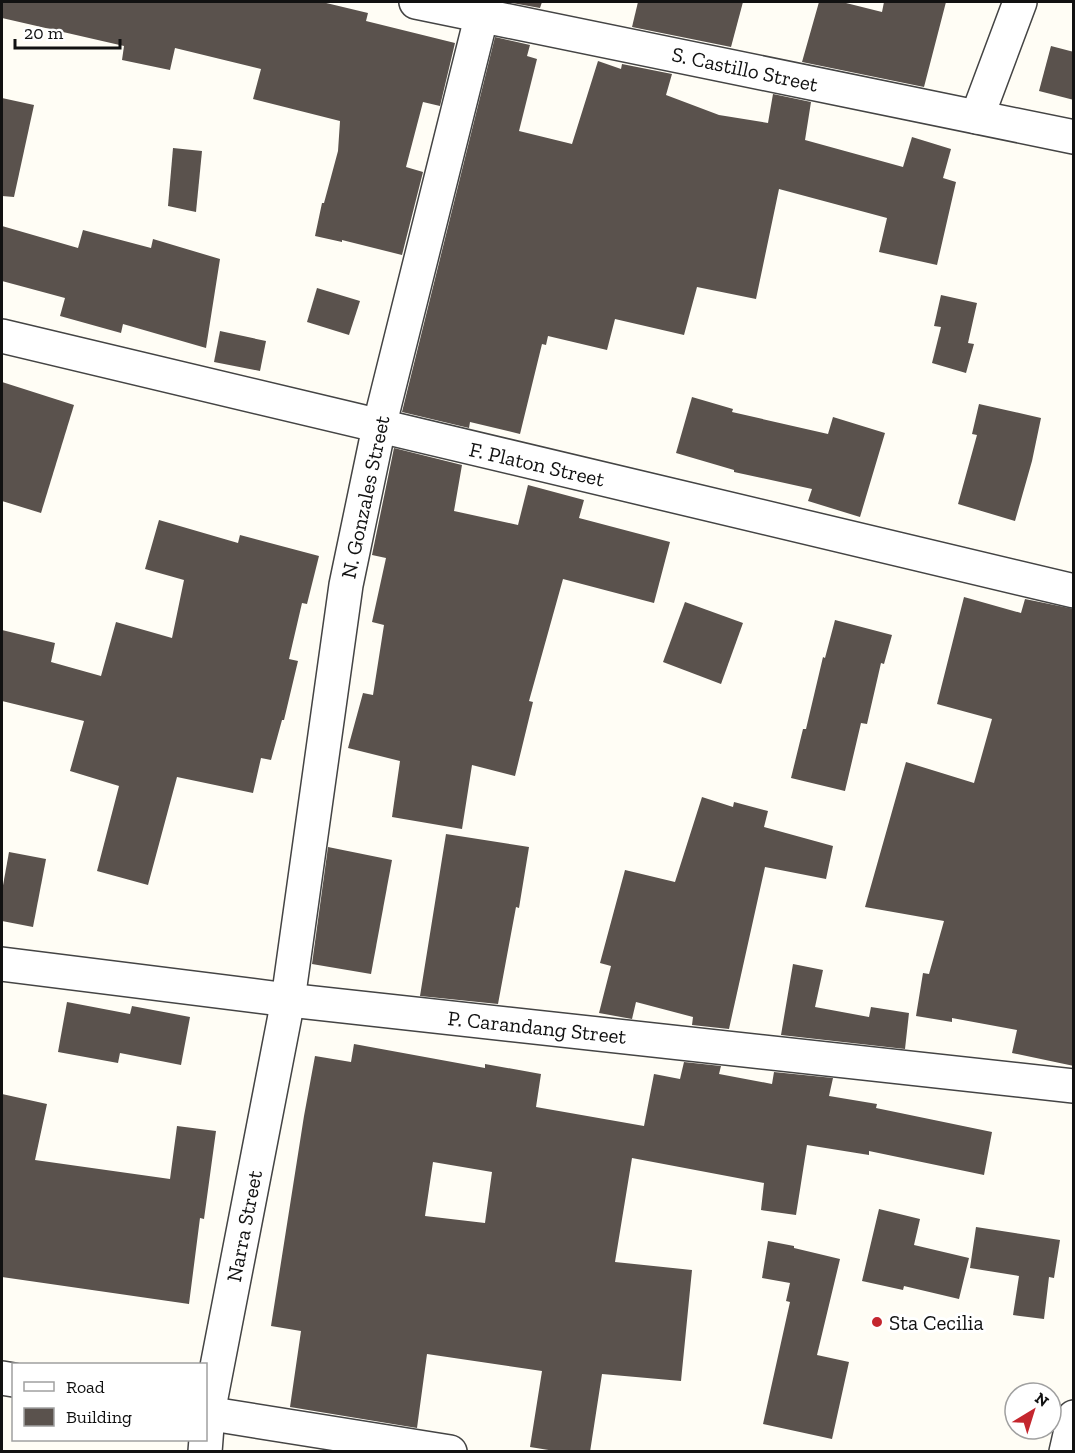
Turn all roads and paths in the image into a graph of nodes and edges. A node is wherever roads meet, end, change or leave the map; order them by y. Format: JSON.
{"nodes":[{"id":1,"x":416,"y":2,"type":"edge"},
{"id":2,"x":1020,"y":2,"type":"edge"},
{"id":3,"x":483,"y":9,"type":"edge"},
{"id":4,"x":977,"y":117,"type":"junction"},
{"id":5,"x":1074,"y":137,"type":"edge"},
{"id":6,"x":2,"y":336,"type":"edge"},
{"id":7,"x":379,"y":426,"type":"junction"},
{"id":8,"x":1074,"y":591,"type":"edge"},
{"id":9,"x":2,"y":964,"type":"edge"},
{"id":10,"x":288,"y":1000,"type":"junction"},
{"id":11,"x":1074,"y":1086,"type":"edge"},
{"id":12,"x":207,"y":1413,"type":"edge"},
{"id":13,"x":1074,"y":1417,"type":"edge"},
{"id":14,"x":450,"y":1452,"type":"edge"},
{"id":15,"x":1066,"y":1452,"type":"edge"}],
"edges":[{"from":1,"to":3,"type":"street","name":"S. Castillo Street"},
{"from":2,"to":4,"type":"street"},
{"from":3,"to":4,"type":"street","name":"S. Castillo Street"},
{"from":3,"to":7,"type":"street","name":"N. Gonzales Street"},
{"from":4,"to":5,"type":"street","name":"S. Castillo Street"},
{"from":6,"to":7,"type":"street","name":"F. Platon Street"},
{"from":7,"to":8,"type":"street","name":"F. Platon Street"},
{"from":7,"to":10,"type":"street","name":"N. Gonzales Street"},
{"from":9,"to":10,"type":"street","name":"P. Carandang Street"},
{"from":10,"to":11,"type":"street","name":"P. Carandang Street"},
{"from":10,"to":12,"type":"street","name":"Narra Street"},
{"from":12,"to":14,"type":"street"},
{"from":13,"to":15,"type":"street"}]}
